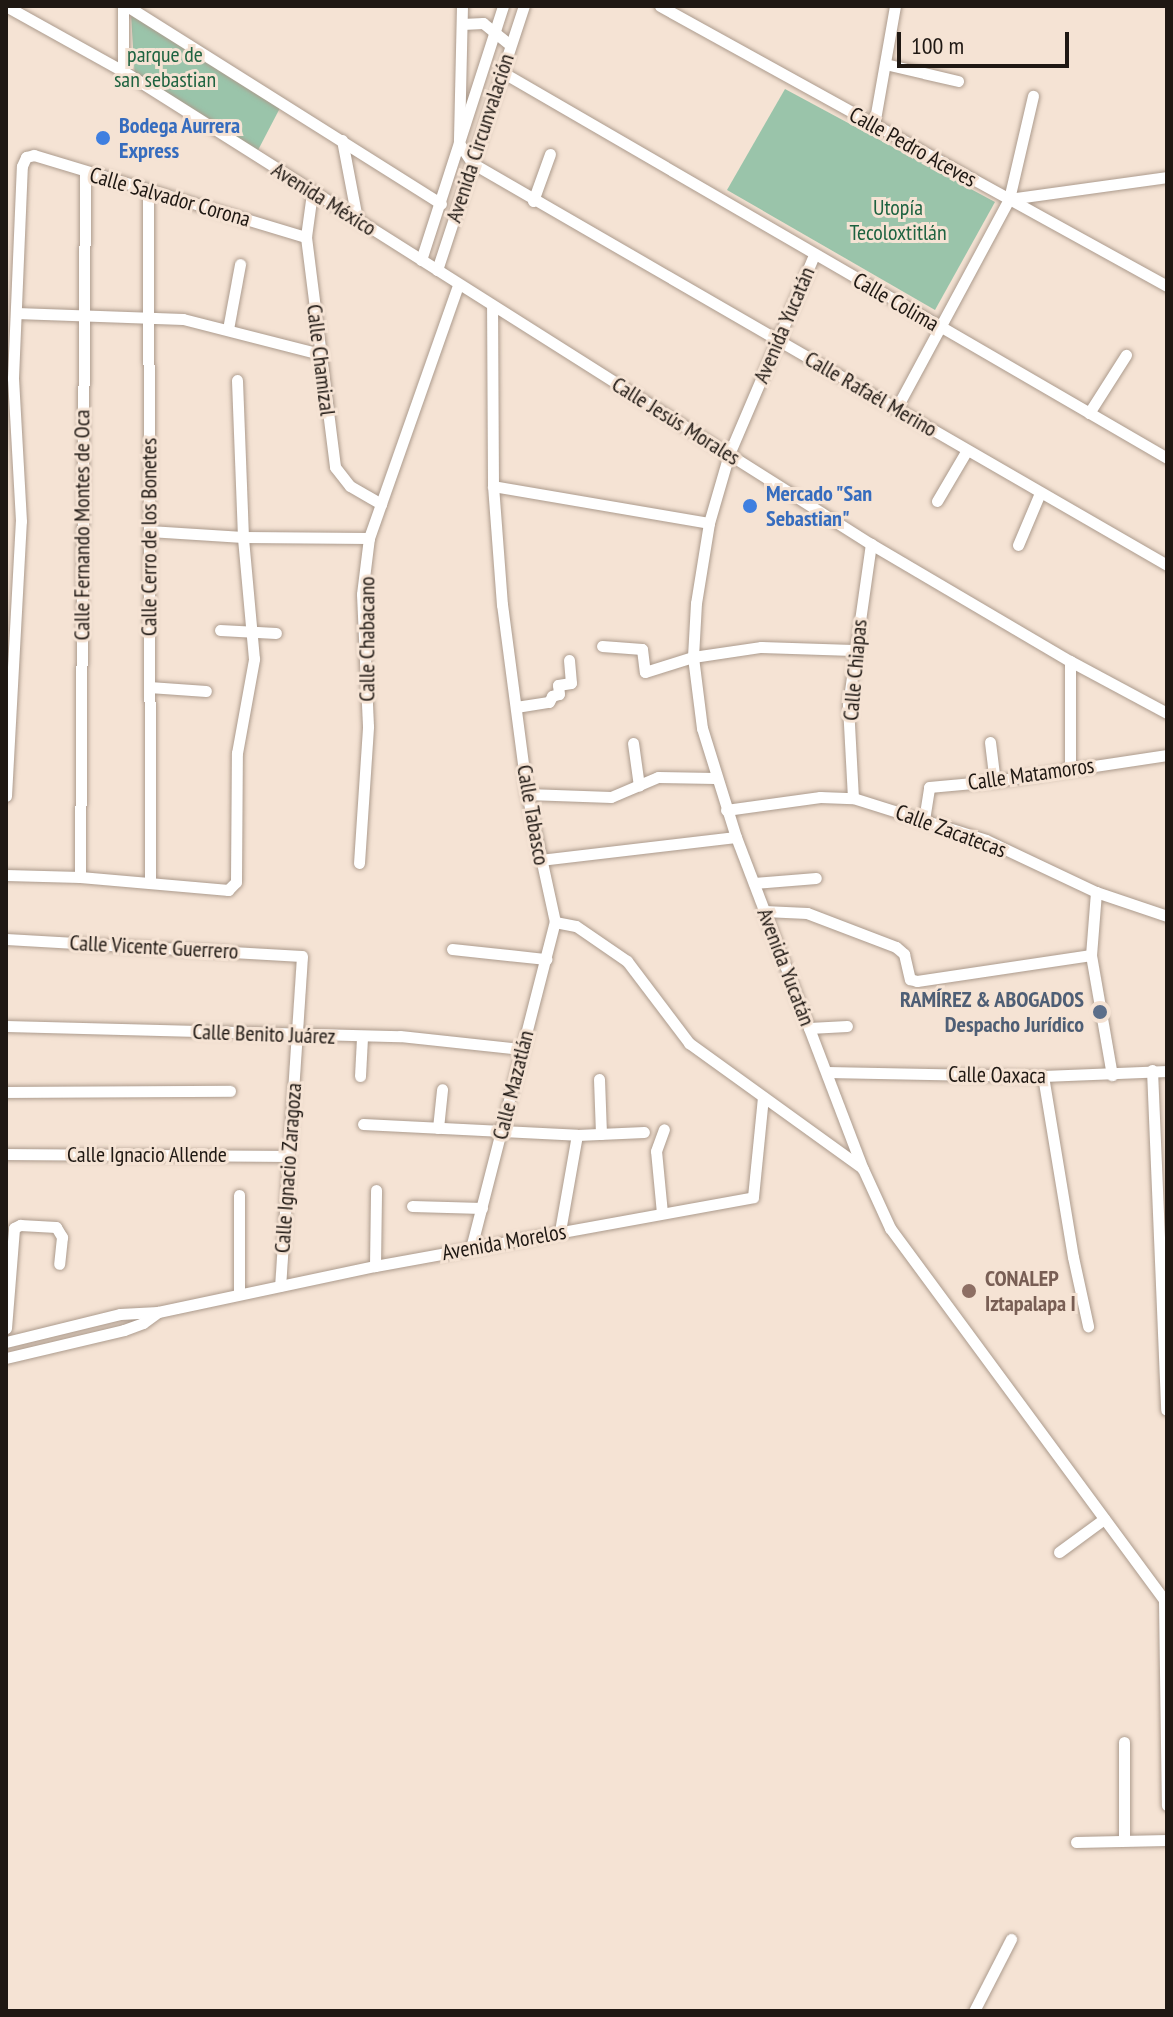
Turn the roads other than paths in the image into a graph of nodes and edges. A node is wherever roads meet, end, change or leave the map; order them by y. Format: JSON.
{"nodes":[{"id":1,"x":6,"y":6,"type":"edge"},
{"id":2,"x":125,"y":6,"type":"edge"},
{"id":3,"x":462,"y":6,"type":"edge"},
{"id":4,"x":503,"y":6,"type":"edge"},
{"id":5,"x":524,"y":6,"type":"edge"},
{"id":6,"x":660,"y":6,"type":"edge"},
{"id":7,"x":895,"y":6,"type":"edge"},
{"id":8,"x":462,"y":24,"type":"junction"},
{"id":9,"x":494,"y":34,"type":"junction"},
{"id":10,"x":510,"y":45,"type":"junction"},
{"id":11,"x":885,"y":64,"type":"junction"},
{"id":12,"x":123,"y":71,"type":"junction"},
{"id":13,"x":502,"y":72,"type":"junction"},
{"id":14,"x":958,"y":81,"type":"dead end"},
{"id":15,"x":1033,"y":96,"type":"dead end"},
{"id":16,"x":874,"y":125,"type":"junction"},
{"id":17,"x":342,"y":140,"type":"junction"},
{"id":18,"x":459,"y":143,"type":"junction"},
{"id":19,"x":550,"y":154,"type":"dead end"},
{"id":20,"x":472,"y":163,"type":"junction"},
{"id":21,"x":85,"y":172,"type":"junction"},
{"id":22,"x":1167,"y":177,"type":"edge"},
{"id":23,"x":148,"y":190,"type":"junction"},
{"id":24,"x":312,"y":193,"type":"junction"},
{"id":25,"x":1009,"y":199,"type":"junction"},
{"id":26,"x":533,"y":201,"type":"junction"},
{"id":27,"x":441,"y":204,"type":"junction"},
{"id":28,"x":357,"y":219,"type":"junction"},
{"id":29,"x":6,"y":234,"type":"edge"},
{"id":30,"x":20,"y":237,"type":"junction"},
{"id":31,"x":306,"y":237,"type":"junction"},
{"id":32,"x":814,"y":255,"type":"junction"},
{"id":33,"x":421,"y":260,"type":"junction"},
{"id":34,"x":240,"y":264,"type":"dead end"},
{"id":35,"x":437,"y":270,"type":"junction"},
{"id":36,"x":458,"y":285,"type":"junction"},
{"id":37,"x":1167,"y":286,"type":"edge"},
{"id":38,"x":492,"y":307,"type":"junction"},
{"id":39,"x":16,"y":313,"type":"junction"},
{"id":40,"x":84,"y":316,"type":"junction"},
{"id":41,"x":148,"y":317,"type":"junction"},
{"id":42,"x":938,"y":326,"type":"junction"},
{"id":43,"x":11,"y":328,"type":"edge"},
{"id":44,"x":228,"y":329,"type":"junction"},
{"id":45,"x":777,"y":340,"type":"junction"},
{"id":46,"x":320,"y":354,"type":"junction"},
{"id":47,"x":1126,"y":355,"type":"dead end"},
{"id":48,"x":10,"y":378,"type":"edge"},
{"id":49,"x":237,"y":380,"type":"dead end"},
{"id":50,"x":896,"y":409,"type":"junction"},
{"id":51,"x":1089,"y":413,"type":"junction"},
{"id":52,"x":10,"y":433,"type":"edge"},
{"id":53,"x":967,"y":450,"type":"junction"},
{"id":54,"x":729,"y":454,"type":"junction"},
{"id":55,"x":1167,"y":458,"type":"edge"},
{"id":56,"x":493,"y":486,"type":"junction"},
{"id":57,"x":1040,"y":493,"type":"junction"},
{"id":58,"x":19,"y":496,"type":"junction"},
{"id":59,"x":6,"y":499,"type":"edge"},
{"id":60,"x":937,"y":501,"type":"dead end"},
{"id":61,"x":381,"y":504,"type":"junction"},
{"id":62,"x":709,"y":523,"type":"junction"},
{"id":63,"x":149,"y":531,"type":"junction"},
{"id":64,"x":243,"y":537,"type":"junction"},
{"id":65,"x":369,"y":538,"type":"junction"},
{"id":66,"x":871,"y":544,"type":"junction"},
{"id":67,"x":1018,"y":545,"type":"dead end"},
{"id":68,"x":1167,"y":565,"type":"edge"},
{"id":69,"x":11,"y":588,"type":"edge"},
{"id":70,"x":220,"y":630,"type":"dead end"},
{"id":71,"x":253,"y":632,"type":"junction"},
{"id":72,"x":276,"y":633,"type":"dead end"},
{"id":73,"x":602,"y":646,"type":"dead end"},
{"id":74,"x":853,"y":650,"type":"junction"},
{"id":75,"x":693,"y":657,"type":"junction"},
{"id":76,"x":569,"y":660,"type":"dead end"},
{"id":77,"x":1070,"y":661,"type":"junction"},
{"id":78,"x":8,"y":671,"type":"edge"},
{"id":79,"x":149,"y":687,"type":"junction"},
{"id":80,"x":206,"y":691,"type":"dead end"},
{"id":81,"x":516,"y":707,"type":"junction"},
{"id":82,"x":1167,"y":713,"type":"edge"},
{"id":83,"x":7,"y":736,"type":"edge"},
{"id":84,"x":990,"y":742,"type":"dead end"},
{"id":85,"x":633,"y":743,"type":"dead end"},
{"id":86,"x":1167,"y":755,"type":"edge"},
{"id":87,"x":1070,"y":769,"type":"junction"},
{"id":88,"x":715,"y":778,"type":"junction"},
{"id":89,"x":995,"y":781,"type":"junction"},
{"id":90,"x":639,"y":786,"type":"junction"},
{"id":91,"x":527,"y":794,"type":"junction"},
{"id":92,"x":6,"y":796,"type":"edge"},
{"id":93,"x":853,"y":798,"type":"junction"},
{"id":94,"x":726,"y":810,"type":"junction"},
{"id":95,"x":924,"y":820,"type":"junction"},
{"id":96,"x":736,"y":837,"type":"junction"},
{"id":97,"x":540,"y":860,"type":"junction"},
{"id":98,"x":359,"y":863,"type":"dead end"},
{"id":99,"x":6,"y":875,"type":"edge"},
{"id":100,"x":80,"y":877,"type":"junction"},
{"id":101,"x":816,"y":878,"type":"dead end"},
{"id":102,"x":150,"y":883,"type":"junction"},
{"id":103,"x":754,"y":883,"type":"junction"},
{"id":104,"x":1096,"y":892,"type":"junction"},
{"id":105,"x":764,"y":911,"type":"junction"},
{"id":106,"x":1167,"y":916,"type":"edge"},
{"id":107,"x":555,"y":922,"type":"junction"},
{"id":108,"x":6,"y":939,"type":"edge"},
{"id":109,"x":452,"y":949,"type":"dead end"},
{"id":110,"x":1091,"y":955,"type":"junction"},
{"id":111,"x":302,"y":956,"type":"joint"},
{"id":112,"x":546,"y":959,"type":"junction"},
{"id":113,"x":6,"y":1026,"type":"edge"},
{"id":114,"x":847,"y":1026,"type":"dead end"},
{"id":115,"x":809,"y":1028,"type":"junction"},
{"id":116,"x":300,"y":1034,"type":"junction"},
{"id":117,"x":362,"y":1037,"type":"junction"},
{"id":118,"x":522,"y":1049,"type":"junction"},
{"id":119,"x":1152,"y":1070,"type":"junction"},
{"id":120,"x":1167,"y":1071,"type":"edge"},
{"id":121,"x":827,"y":1072,"type":"junction"},
{"id":122,"x":1112,"y":1075,"type":"junction"},
{"id":123,"x":360,"y":1076,"type":"dead end"},
{"id":124,"x":1043,"y":1076,"type":"junction"},
{"id":125,"x":599,"y":1079,"type":"dead end"},
{"id":126,"x":442,"y":1089,"type":"dead end"},
{"id":127,"x":230,"y":1091,"type":"dead end"},
{"id":128,"x":6,"y":1092,"type":"edge"},
{"id":129,"x":763,"y":1097,"type":"junction"},
{"id":130,"x":363,"y":1124,"type":"dead end"},
{"id":131,"x":438,"y":1128,"type":"junction"},
{"id":132,"x":664,"y":1129,"type":"dead end"},
{"id":133,"x":501,"y":1132,"type":"junction"},
{"id":134,"x":644,"y":1132,"type":"dead end"},
{"id":135,"x":601,"y":1134,"type":"junction"},
{"id":136,"x":577,"y":1135,"type":"junction"},
{"id":137,"x":6,"y":1154,"type":"edge"},
{"id":138,"x":287,"y":1156,"type":"junction"},
{"id":139,"x":863,"y":1169,"type":"junction"},
{"id":140,"x":376,"y":1190,"type":"dead end"},
{"id":141,"x":239,"y":1195,"type":"dead end"},
{"id":142,"x":412,"y":1206,"type":"dead end"},
{"id":143,"x":482,"y":1208,"type":"junction"},
{"id":144,"x":662,"y":1213,"type":"junction"},
{"id":145,"x":560,"y":1231,"type":"junction"},
{"id":146,"x":471,"y":1248,"type":"junction"},
{"id":147,"x":59,"y":1264,"type":"dead end"},
{"id":148,"x":375,"y":1266,"type":"junction"},
{"id":149,"x":280,"y":1285,"type":"junction"},
{"id":150,"x":239,"y":1294,"type":"junction"},
{"id":151,"x":158,"y":1312,"type":"junction"},
{"id":152,"x":89,"y":1321,"type":"junction"},
{"id":153,"x":1088,"y":1326,"type":"dead end"},
{"id":154,"x":6,"y":1328,"type":"edge"},
{"id":155,"x":93,"y":1337,"type":"junction"},
{"id":156,"x":6,"y":1342,"type":"edge"},
{"id":157,"x":6,"y":1358,"type":"edge"},
{"id":158,"x":1166,"y":1410,"type":"edge"},
{"id":159,"x":1104,"y":1519,"type":"junction"},
{"id":160,"x":1059,"y":1552,"type":"dead end"},
{"id":161,"x":1166,"y":1602,"type":"edge"},
{"id":162,"x":1124,"y":1742,"type":"dead end"},
{"id":163,"x":1167,"y":1805,"type":"edge"},
{"id":164,"x":1124,"y":1840,"type":"junction"},
{"id":165,"x":1167,"y":1840,"type":"edge"},
{"id":166,"x":1076,"y":1842,"type":"dead end"},
{"id":167,"x":1011,"y":1939,"type":"dead end"},
{"id":168,"x":974,"y":2011,"type":"edge"}],
"edges":[{"from":1,"to":12,"type":"street","name":"Avenida México"},
{"from":2,"to":12,"type":"street"},
{"from":2,"to":17,"type":"street"},
{"from":3,"to":8,"type":"street"},
{"from":4,"to":9,"type":"street","name":"Avenida Circunvalación"},
{"from":5,"to":10,"type":"street","name":"Avenida Circunvalación"},
{"from":6,"to":16,"type":"street","name":"Calle Pedro Aceves"},
{"from":7,"to":11,"type":"street"},
{"from":8,"to":9,"type":"street"},
{"from":8,"to":18,"type":"street"},
{"from":9,"to":10,"type":"street"},
{"from":9,"to":18,"type":"street","name":"Avenida Circunvalación"},
{"from":10,"to":13,"type":"street","name":"Avenida Circunvalación"},
{"from":11,"to":14,"type":"street"},
{"from":11,"to":16,"type":"street"},
{"from":12,"to":24,"type":"street","name":"Avenida México"},
{"from":13,"to":20,"type":"street","name":"Avenida Circunvalación"},
{"from":13,"to":32,"type":"street","name":"Calle Colima"},
{"from":15,"to":25,"type":"street"},
{"from":16,"to":25,"type":"street","name":"Calle Pedro Aceves"},
{"from":17,"to":27,"type":"street"},
{"from":17,"to":28,"type":"street"},
{"from":18,"to":20,"type":"street","name":"Calle Rafaél Merino"},
{"from":18,"to":27,"type":"street","name":"Avenida Circunvalación"},
{"from":19,"to":26,"type":"street"},
{"from":20,"to":26,"type":"street","name":"Calle Rafaél Merino"},
{"from":20,"to":35,"type":"street","name":"Avenida Circunvalación"},
{"from":21,"to":23,"type":"street","name":"Calle Salvador Corona"},
{"from":21,"to":30,"type":"street","name":"Calle Salvador Corona"},
{"from":21,"to":40,"type":"street","name":"Calle Fernando Montes de Oca"},
{"from":22,"to":25,"type":"street"},
{"from":23,"to":31,"type":"street","name":"Calle Salvador Corona"},
{"from":23,"to":41,"type":"street","name":"Calle Cerro de los Bonetes"},
{"from":24,"to":28,"type":"street","name":"Avenida México"},
{"from":24,"to":31,"type":"street","name":"Calle Chamizal"},
{"from":25,"to":37,"type":"street","name":"Calle Pedro Aceves"},
{"from":25,"to":42,"type":"street"},
{"from":26,"to":45,"type":"street","name":"Calle Rafaél Merino"},
{"from":27,"to":33,"type":"street","name":"Avenida Circunvalación"},
{"from":28,"to":33,"type":"street","name":"Avenida México"},
{"from":29,"to":30,"type":"street"},
{"from":30,"to":39,"type":"street"},
{"from":31,"to":46,"type":"street","name":"Calle Chamizal"},
{"from":32,"to":42,"type":"street","name":"Calle Colima"},
{"from":32,"to":45,"type":"street","name":"Avenida Yucatán"},
{"from":33,"to":35,"type":"street","name":"Avenida México"},
{"from":34,"to":44,"type":"street"},
{"from":35,"to":36,"type":"street","name":"Calle Jesús Morales"},
{"from":36,"to":38,"type":"street","name":"Calle Jesús Morales"},
{"from":36,"to":61,"type":"street","name":"Calle Chabacano"},
{"from":38,"to":54,"type":"street","name":"Calle Jesús Morales"},
{"from":38,"to":56,"type":"street","name":"Calle Tabasco"},
{"from":39,"to":40,"type":"street"},
{"from":39,"to":43,"type":"street"},
{"from":40,"to":41,"type":"street"},
{"from":40,"to":100,"type":"street","name":"Calle Fernando Montes de Oca"},
{"from":41,"to":44,"type":"street"},
{"from":41,"to":63,"type":"street","name":"Calle Cerro de los Bonetes"},
{"from":42,"to":50,"type":"street"},
{"from":42,"to":51,"type":"street","name":"Calle Colima"},
{"from":43,"to":48,"type":"street"},
{"from":44,"to":46,"type":"street"},
{"from":45,"to":50,"type":"street","name":"Calle Rafaél Merino"},
{"from":45,"to":54,"type":"street","name":"Avenida Yucatán"},
{"from":46,"to":61,"type":"street","name":"Calle Chamizal"},
{"from":47,"to":51,"type":"street"},
{"from":48,"to":52,"type":"street"},
{"from":49,"to":64,"type":"street"},
{"from":50,"to":53,"type":"street","name":"Calle Rafaél Merino"},
{"from":51,"to":55,"type":"street","name":"Calle Colima"},
{"from":52,"to":58,"type":"street"},
{"from":53,"to":57,"type":"street","name":"Calle Rafaél Merino"},
{"from":53,"to":60,"type":"street"},
{"from":54,"to":62,"type":"street","name":"Avenida Yucatán"},
{"from":54,"to":66,"type":"street","name":"Calle Jesús Morales"},
{"from":56,"to":62,"type":"street"},
{"from":56,"to":81,"type":"street","name":"Calle Tabasco"},
{"from":57,"to":67,"type":"street"},
{"from":57,"to":68,"type":"street","name":"Calle Rafaél Merino"},
{"from":58,"to":59,"type":"street"},
{"from":58,"to":69,"type":"street"},
{"from":61,"to":65,"type":"street","name":"Calle Chabacano"},
{"from":62,"to":75,"type":"street","name":"Avenida Yucatán"},
{"from":63,"to":64,"type":"street"},
{"from":63,"to":79,"type":"street","name":"Calle Cerro de los Bonetes"},
{"from":64,"to":65,"type":"street"},
{"from":64,"to":71,"type":"street"},
{"from":65,"to":98,"type":"street","name":"Calle Chabacano"},
{"from":66,"to":74,"type":"street","name":"Calle Chiapas"},
{"from":66,"to":77,"type":"street","name":"Calle Jesús Morales"},
{"from":69,"to":78,"type":"street"},
{"from":70,"to":71,"type":"street"},
{"from":71,"to":72,"type":"street"},
{"from":71,"to":102,"type":"street"},
{"from":73,"to":75,"type":"street"},
{"from":74,"to":75,"type":"street"},
{"from":74,"to":93,"type":"street","name":"Calle Chiapas"},
{"from":75,"to":88,"type":"street","name":"Avenida Yucatán"},
{"from":76,"to":81,"type":"street"},
{"from":77,"to":82,"type":"street","name":"Calle Jesús Morales"},
{"from":77,"to":87,"type":"street"},
{"from":78,"to":83,"type":"street"},
{"from":79,"to":80,"type":"street"},
{"from":79,"to":102,"type":"street","name":"Calle Cerro de los Bonetes"},
{"from":81,"to":91,"type":"street","name":"Calle Tabasco"},
{"from":83,"to":92,"type":"street"},
{"from":84,"to":89,"type":"street"},
{"from":85,"to":90,"type":"street"},
{"from":86,"to":87,"type":"street","name":"Calle Matamoros"},
{"from":87,"to":89,"type":"street","name":"Calle Matamoros"},
{"from":88,"to":90,"type":"street"},
{"from":88,"to":94,"type":"street","name":"Avenida Yucatán"},
{"from":89,"to":95,"type":"street","name":"Calle Matamoros"},
{"from":90,"to":91,"type":"street"},
{"from":91,"to":97,"type":"street","name":"Calle Tabasco"},
{"from":93,"to":94,"type":"street","name":"Calle Zacatecas"},
{"from":93,"to":95,"type":"street","name":"Calle Zacatecas"},
{"from":94,"to":96,"type":"street","name":"Avenida Yucatán"},
{"from":95,"to":104,"type":"street","name":"Calle Zacatecas"},
{"from":96,"to":97,"type":"street"},
{"from":96,"to":103,"type":"street","name":"Avenida Yucatán"},
{"from":97,"to":107,"type":"street","name":"Calle Tabasco"},
{"from":99,"to":100,"type":"street"},
{"from":100,"to":102,"type":"street"},
{"from":101,"to":103,"type":"street"},
{"from":103,"to":105,"type":"street","name":"Avenida Yucatán"},
{"from":104,"to":106,"type":"street","name":"Calle Zacatecas"},
{"from":104,"to":110,"type":"street"},
{"from":105,"to":110,"type":"street"},
{"from":105,"to":115,"type":"street","name":"Avenida Yucatán"},
{"from":107,"to":112,"type":"street","name":"Calle Mazatlán"},
{"from":107,"to":129,"type":"street"},
{"from":108,"to":111,"type":"street","name":"Calle Vicente Guerrero"},
{"from":109,"to":112,"type":"street"},
{"from":110,"to":122,"type":"street"},
{"from":111,"to":116,"type":"street","name":"Calle Ignacio Zaragoza"},
{"from":112,"to":118,"type":"street","name":"Calle Mazatlán"},
{"from":113,"to":116,"type":"street","name":"Calle Benito Juárez"},
{"from":114,"to":115,"type":"street"},
{"from":115,"to":121,"type":"street","name":"Avenida Yucatán"},
{"from":116,"to":117,"type":"street","name":"Calle Benito Juárez"},
{"from":116,"to":138,"type":"street","name":"Calle Ignacio Zaragoza"},
{"from":117,"to":118,"type":"street","name":"Calle Benito Juárez"},
{"from":117,"to":123,"type":"street"},
{"from":118,"to":133,"type":"street","name":"Calle Mazatlán"},
{"from":119,"to":120,"type":"street","name":"Calle Oaxaca"},
{"from":119,"to":122,"type":"street","name":"Calle Oaxaca"},
{"from":119,"to":158,"type":"street"},
{"from":121,"to":124,"type":"street","name":"Calle Oaxaca"},
{"from":121,"to":139,"type":"street","name":"Avenida Yucatán"},
{"from":122,"to":124,"type":"street","name":"Calle Oaxaca"},
{"from":124,"to":153,"type":"street"},
{"from":125,"to":135,"type":"street"},
{"from":126,"to":131,"type":"street"},
{"from":127,"to":128,"type":"street"},
{"from":129,"to":139,"type":"street"},
{"from":129,"to":144,"type":"street","name":"Avenida Morelos"},
{"from":130,"to":131,"type":"street"},
{"from":131,"to":133,"type":"street"},
{"from":132,"to":144,"type":"street"},
{"from":133,"to":136,"type":"street"},
{"from":133,"to":143,"type":"street","name":"Calle Mazatlán"},
{"from":134,"to":135,"type":"street"},
{"from":135,"to":136,"type":"street"},
{"from":136,"to":145,"type":"street"},
{"from":137,"to":138,"type":"street","name":"Calle Ignacio Allende"},
{"from":138,"to":149,"type":"street","name":"Calle Ignacio Zaragoza"},
{"from":139,"to":159,"type":"street","name":"Avenida Yucatán"},
{"from":140,"to":148,"type":"street"},
{"from":141,"to":150,"type":"street"},
{"from":142,"to":143,"type":"street"},
{"from":143,"to":146,"type":"street","name":"Calle Mazatlán"},
{"from":144,"to":145,"type":"street","name":"Avenida Morelos"},
{"from":145,"to":146,"type":"street","name":"Avenida Morelos"},
{"from":146,"to":148,"type":"street","name":"Avenida Morelos"},
{"from":147,"to":154,"type":"street"},
{"from":148,"to":149,"type":"street","name":"Avenida Morelos"},
{"from":149,"to":150,"type":"street","name":"Avenida Morelos"},
{"from":150,"to":151,"type":"street","name":"Avenida Morelos"},
{"from":151,"to":152,"type":"street","name":"Avenida Morelos"},
{"from":151,"to":155,"type":"street","name":"Avenida Morelos"},
{"from":152,"to":155,"type":"street"},
{"from":152,"to":156,"type":"street","name":"Avenida Morelos"},
{"from":155,"to":157,"type":"street","name":"Avenida Morelos"},
{"from":159,"to":160,"type":"street"},
{"from":159,"to":161,"type":"street","name":"Avenida Yucatán"},
{"from":161,"to":163,"type":"street"},
{"from":162,"to":164,"type":"street"},
{"from":164,"to":165,"type":"street"},
{"from":164,"to":166,"type":"street"},
{"from":167,"to":168,"type":"street"}]}
